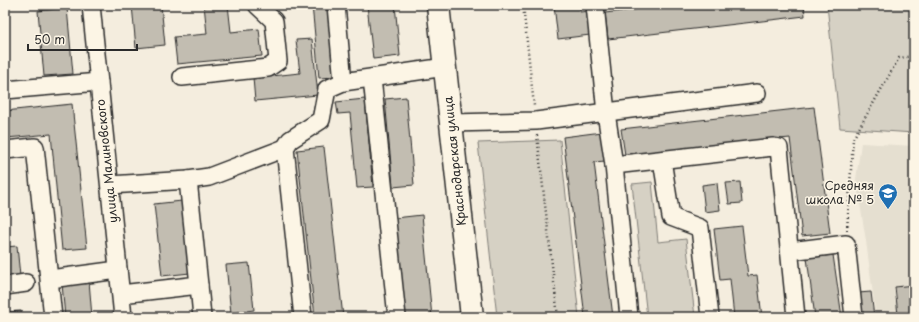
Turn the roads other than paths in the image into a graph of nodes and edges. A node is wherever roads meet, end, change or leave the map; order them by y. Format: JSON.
{"nodes":[{"id":1,"x":91,"y":5,"type":"edge"},
{"id":2,"x":257,"y":5,"type":"edge"},
{"id":3,"x":336,"y":5,"type":"edge"},
{"id":4,"x":438,"y":5,"type":"edge"},
{"id":5,"x":595,"y":5,"type":"edge"},
{"id":6,"x":445,"y":67,"type":"junction"},
{"id":7,"x":182,"y":77,"type":"dead end"},
{"id":8,"x":372,"y":78,"type":"junction"},
{"id":9,"x":99,"y":82,"type":"junction"},
{"id":10,"x":343,"y":82,"type":"junction"},
{"id":11,"x":5,"y":90,"type":"edge"},
{"id":12,"x":757,"y":93,"type":"dead end"},
{"id":13,"x":606,"y":113,"type":"junction"},
{"id":14,"x":452,"y":122,"type":"junction"},
{"id":15,"x":285,"y":148,"type":"junction"},
{"id":16,"x":5,"y":150,"type":"edge"},
{"id":17,"x":662,"y":160,"type":"junction"},
{"id":18,"x":614,"y":165,"type":"junction"},
{"id":19,"x":188,"y":180,"type":"junction"},
{"id":20,"x":110,"y":185,"type":"junction"},
{"id":21,"x":790,"y":251,"type":"junction"},
{"id":22,"x":118,"y":270,"type":"junction"},
{"id":23,"x":50,"y":279,"type":"junction"},
{"id":24,"x":26,"y":283,"type":"dead end"},
{"id":25,"x":199,"y":285,"type":"junction"},
{"id":26,"x":5,"y":286,"type":"edge"},
{"id":27,"x":121,"y":294,"type":"junction"},
{"id":28,"x":53,"y":317,"type":"edge"},
{"id":29,"x":123,"y":317,"type":"edge"},
{"id":30,"x":202,"y":317,"type":"edge"},
{"id":31,"x":303,"y":317,"type":"edge"},
{"id":32,"x":397,"y":317,"type":"edge"},
{"id":33,"x":472,"y":317,"type":"edge"},
{"id":34,"x":629,"y":317,"type":"edge"},
{"id":35,"x":710,"y":317,"type":"edge"},
{"id":36,"x":796,"y":317,"type":"edge"},
{"id":37,"x":854,"y":317,"type":"edge"}],
"edges":[{"from":1,"to":9,"type":"street","name":"улица Малиновского"},
{"from":2,"to":7,"type":"street"},
{"from":3,"to":10,"type":"street"},
{"from":4,"to":6,"type":"main road","name":"Краснодарская улица"},
{"from":5,"to":13,"type":"street"},
{"from":6,"to":8,"type":"street"},
{"from":6,"to":14,"type":"main road","name":"Краснодарская улица"},
{"from":8,"to":10,"type":"street"},
{"from":8,"to":32,"type":"street"},
{"from":9,"to":11,"type":"street"},
{"from":9,"to":20,"type":"street","name":"улица Малиновского"},
{"from":10,"to":15,"type":"street"},
{"from":12,"to":13,"type":"street"},
{"from":13,"to":14,"type":"street"},
{"from":13,"to":18,"type":"street"},
{"from":14,"to":33,"type":"main road","name":"Краснодарская улица"},
{"from":15,"to":19,"type":"street"},
{"from":15,"to":31,"type":"street"},
{"from":16,"to":23,"type":"street"},
{"from":17,"to":18,"type":"street"},
{"from":17,"to":21,"type":"street"},
{"from":17,"to":35,"type":"street"},
{"from":18,"to":34,"type":"street"},
{"from":19,"to":20,"type":"street"},
{"from":19,"to":25,"type":"street"},
{"from":20,"to":22,"type":"street","name":"улица Малиновского"},
{"from":21,"to":36,"type":"street"},
{"from":21,"to":37,"type":"street"},
{"from":22,"to":23,"type":"street"},
{"from":22,"to":27,"type":"street","name":"улица Малиновского"},
{"from":23,"to":28,"type":"street"},
{"from":24,"to":26,"type":"street"},
{"from":25,"to":27,"type":"street"},
{"from":25,"to":30,"type":"street"},
{"from":27,"to":29,"type":"street","name":"улица Малиновского"}]}
